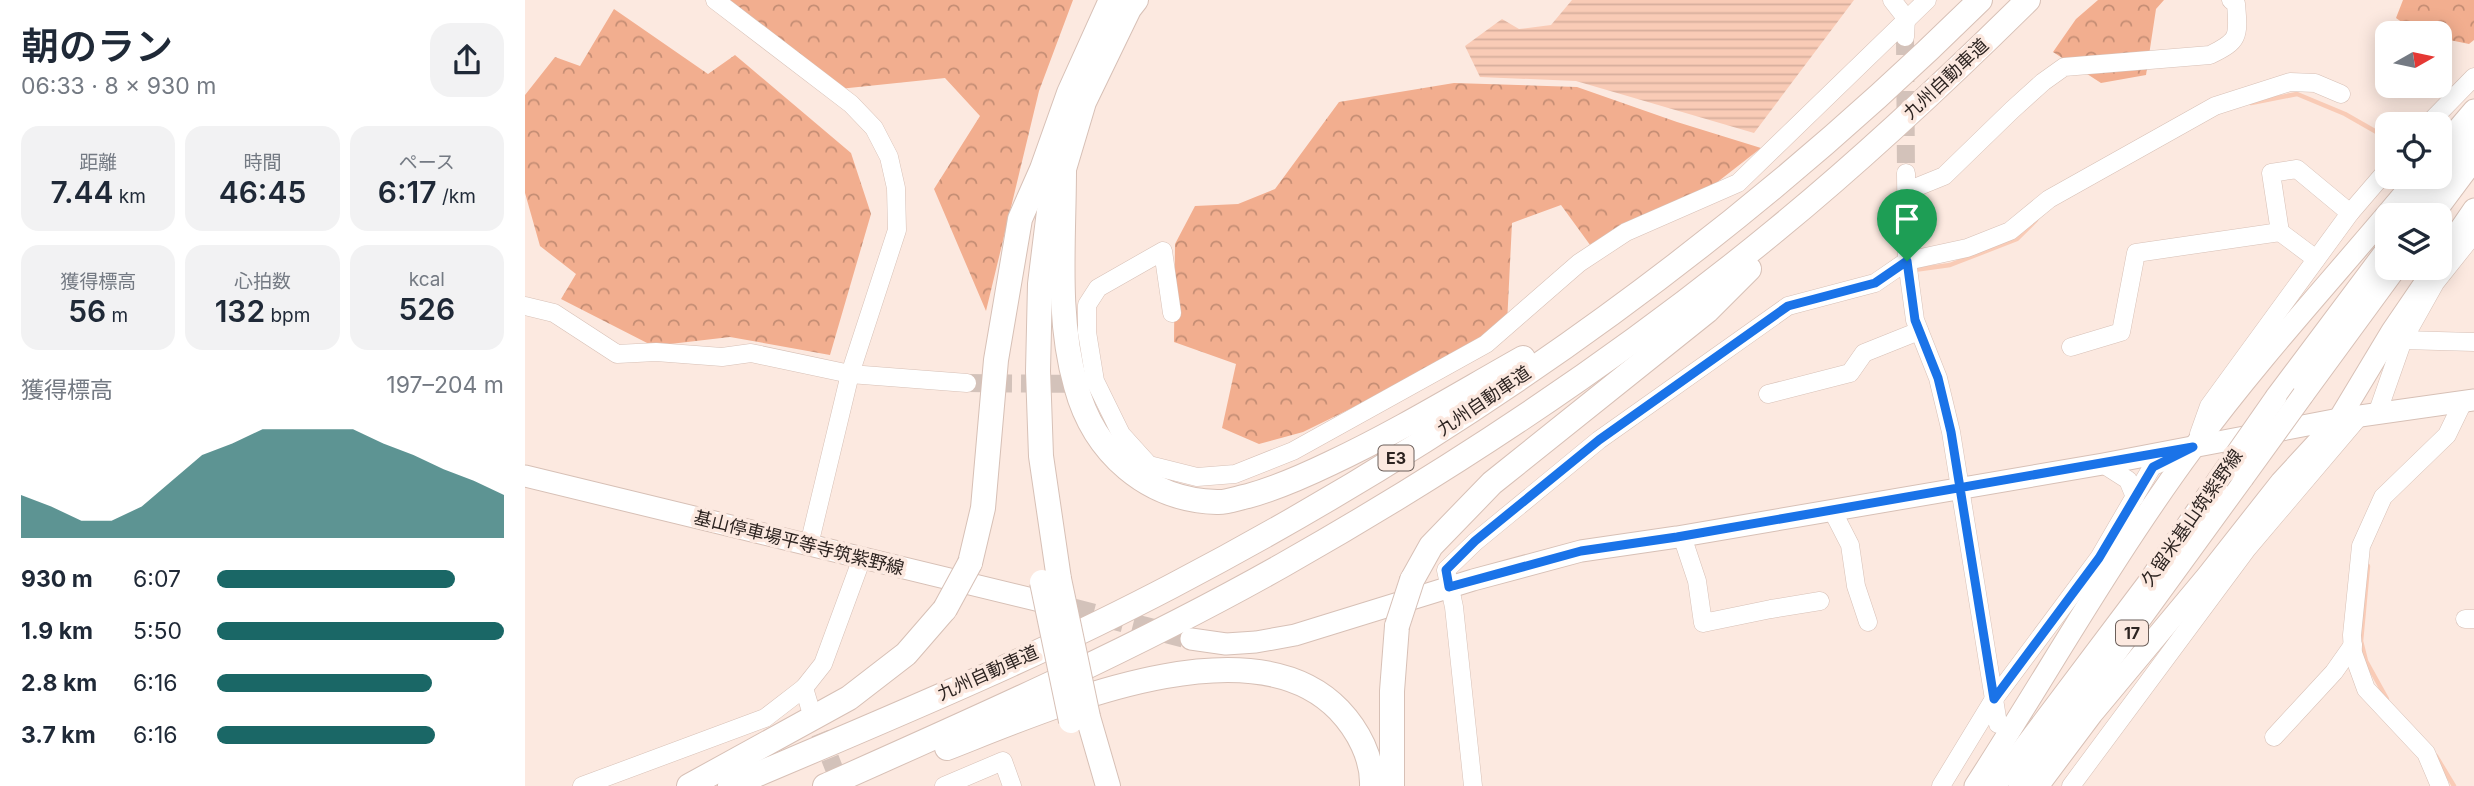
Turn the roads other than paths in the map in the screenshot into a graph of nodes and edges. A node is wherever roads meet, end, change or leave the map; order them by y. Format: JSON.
{"nodes":[{"id":1,"x":715,"y":0,"type":"edge"},
{"id":2,"x":1111,"y":0,"type":"edge"},
{"id":3,"x":1136,"y":0,"type":"edge"},
{"id":4,"x":1892,"y":0,"type":"edge"},
{"id":5,"x":1927,"y":0,"type":"edge"},
{"id":6,"x":1980,"y":0,"type":"edge"},
{"id":7,"x":2028,"y":0,"type":"edge"},
{"id":8,"x":2231,"y":0,"type":"edge"},
{"id":9,"x":1906,"y":18,"type":"junction"},
{"id":10,"x":1905,"y":37,"type":"tunnel mouth"},
{"id":11,"x":2474,"y":77,"type":"edge"},
{"id":12,"x":2341,"y":94,"type":"dead end"},
{"id":13,"x":2474,"y":110,"type":"edge"},
{"id":14,"x":2440,"y":112,"type":"edge"},
{"id":15,"x":2474,"y":132,"type":"edge"},
{"id":16,"x":2452,"y":136,"type":"edge"},
{"id":17,"x":1877,"y":143,"type":"junction"},
{"id":18,"x":2474,"y":160,"type":"edge"},
{"id":19,"x":1053,"y":169,"type":"junction"},
{"id":20,"x":2375,"y":184,"type":"edge"},
{"id":21,"x":2408,"y":189,"type":"edge"},
{"id":22,"x":2421,"y":203,"type":"edge"},
{"id":23,"x":2442,"y":203,"type":"edge"},
{"id":24,"x":2474,"y":209,"type":"edge"},
{"id":25,"x":2350,"y":213,"type":"junction"},
{"id":26,"x":2280,"y":232,"type":"junction"},
{"id":27,"x":2474,"y":234,"type":"edge"},
{"id":28,"x":2452,"y":241,"type":"edge"},
{"id":29,"x":2316,"y":259,"type":"junction"},
{"id":30,"x":1907,"y":261,"type":"junction"},
{"id":31,"x":2375,"y":265,"type":"edge"},
{"id":32,"x":2387,"y":280,"type":"edge"},
{"id":33,"x":2427,"y":280,"type":"edge"},
{"id":34,"x":1639,"y":292,"type":"junction"},
{"id":35,"x":525,"y":306,"type":"edge"},
{"id":36,"x":1172,"y":313,"type":"dead end"},
{"id":37,"x":1919,"y":331,"type":"junction"},
{"id":38,"x":2403,"y":340,"type":"junction"},
{"id":39,"x":2474,"y":342,"type":"edge"},
{"id":40,"x":2070,"y":347,"type":"dead end"},
{"id":41,"x":850,"y":374,"type":"junction"},
{"id":42,"x":967,"y":383,"type":"tunnel mouth"},
{"id":43,"x":1768,"y":394,"type":"dead end"},
{"id":44,"x":2469,"y":401,"type":"edge"},
{"id":45,"x":2358,"y":417,"type":"junction"},
{"id":46,"x":2193,"y":447,"type":"junction"},
{"id":47,"x":2103,"y":464,"type":"junction"},
{"id":48,"x":525,"y":476,"type":"edge"},
{"id":49,"x":1960,"y":488,"type":"junction"},
{"id":50,"x":2135,"y":498,"type":"junction"},
{"id":51,"x":1832,"y":510,"type":"junction"},
{"id":52,"x":1682,"y":536,"type":"junction"},
{"id":53,"x":809,"y":545,"type":"junction"},
{"id":54,"x":862,"y":558,"type":"junction"},
{"id":55,"x":1449,"y":587,"type":"junction"},
{"id":56,"x":1820,"y":601,"type":"dead end"},
{"id":57,"x":1073,"y":609,"type":"tunnel mouth"},
{"id":58,"x":1868,"y":622,"type":"dead end"},
{"id":59,"x":1191,"y":639,"type":"tunnel mouth"},
{"id":60,"x":2353,"y":645,"type":"junction"},
{"id":61,"x":804,"y":688,"type":"junction"},
{"id":62,"x":1994,"y":699,"type":"junction"},
{"id":63,"x":810,"y":708,"type":"tunnel mouth"},
{"id":64,"x":1079,"y":719,"type":"junction"},
{"id":65,"x":1998,"y":724,"type":"dead end"},
{"id":66,"x":2274,"y":737,"type":"dead end"},
{"id":67,"x":2436,"y":784,"type":"edge"},
{"id":68,"x":582,"y":786,"type":"edge"},
{"id":69,"x":689,"y":786,"type":"edge"},
{"id":70,"x":730,"y":786,"type":"edge"},
{"id":71,"x":825,"y":786,"type":"edge"},
{"id":72,"x":839,"y":786,"type":"edge"},
{"id":73,"x":944,"y":786,"type":"edge"},
{"id":74,"x":1012,"y":786,"type":"edge"},
{"id":75,"x":1091,"y":786,"type":"edge"},
{"id":76,"x":1108,"y":786,"type":"edge"},
{"id":77,"x":1372,"y":786,"type":"edge"},
{"id":78,"x":1392,"y":786,"type":"edge"},
{"id":79,"x":1473,"y":786,"type":"edge"},
{"id":80,"x":1941,"y":786,"type":"edge"},
{"id":81,"x":1975,"y":786,"type":"edge"},
{"id":82,"x":1995,"y":786,"type":"edge"},
{"id":83,"x":2019,"y":786,"type":"edge"},
{"id":84,"x":2038,"y":786,"type":"edge"},
{"id":85,"x":2071,"y":786,"type":"edge"}],
"edges":[{"from":1,"to":41,"type":"street"},
{"from":2,"to":19,"type":"highway"},
{"from":3,"to":19,"type":"highway"},
{"from":4,"to":9,"type":"street"},
{"from":5,"to":9,"type":"street"},
{"from":6,"to":34,"type":"highway","name":"九州自動車道","number":"E3"},
{"from":7,"to":17,"type":"highway","name":"九州自動車道","number":"E3"},
{"from":8,"to":30,"type":"street"},
{"from":9,"to":10,"type":"street"},
{"from":9,"to":36,"type":"street"},
{"from":11,"to":14,"type":"street"},
{"from":12,"to":30,"type":"street"},
{"from":13,"to":16,"type":"main road"},
{"from":15,"to":22,"type":"main road"},
{"from":17,"to":71,"type":"highway","name":"九州自動車道","number":"E3"},
{"from":17,"to":78,"type":"highway","bridge":true},
{"from":18,"to":23,"type":"main road"},
{"from":19,"to":34,"type":"highway"},
{"from":19,"to":64,"type":"highway","bridge":true},
{"from":19,"to":69,"type":"highway","bridge":true},
{"from":20,"to":25,"type":"street"},
{"from":21,"to":46,"type":"main road"},
{"from":24,"to":28,"type":"main road"},
{"from":25,"to":26,"type":"street"},
{"from":25,"to":29,"type":"street"},
{"from":26,"to":29,"type":"street"},
{"from":26,"to":40,"type":"street"},
{"from":27,"to":38,"type":"street"},
{"from":29,"to":46,"type":"street"},
{"from":30,"to":37,"type":"street"},
{"from":30,"to":55,"type":"street"},
{"from":31,"to":82,"type":"main road","name":"久留米基山筑紫野線","number":"17","bridge":true},
{"from":32,"to":83,"type":"main road","name":"久留米基山筑紫野線","number":"17","bridge":true},
{"from":33,"to":45,"type":"main road"},
{"from":34,"to":70,"type":"highway","name":"九州自動車道","number":"E3"},
{"from":35,"to":41,"type":"street"},
{"from":37,"to":43,"type":"street"},
{"from":37,"to":49,"type":"street"},
{"from":38,"to":39,"type":"street"},
{"from":38,"to":45,"type":"street"},
{"from":41,"to":42,"type":"street"},
{"from":41,"to":53,"type":"street"},
{"from":44,"to":45,"type":"main road"},
{"from":44,"to":60,"type":"street"},
{"from":45,"to":46,"type":"main road"},
{"from":45,"to":84,"type":"main road"},
{"from":45,"to":85,"type":"street"},
{"from":46,"to":47,"type":"main road"},
{"from":46,"to":50,"type":"street"},
{"from":46,"to":81,"type":"main road"},
{"from":47,"to":49,"type":"main road"},
{"from":47,"to":50,"type":"street"},
{"from":48,"to":53,"type":"main road","name":"基山停車場平等寺筑紫野線"},
{"from":49,"to":51,"type":"main road"},
{"from":49,"to":62,"type":"street"},
{"from":50,"to":62,"type":"street"},
{"from":51,"to":52,"type":"main road"},
{"from":51,"to":58,"type":"street"},
{"from":52,"to":55,"type":"main road"},
{"from":52,"to":56,"type":"street"},
{"from":53,"to":54,"type":"main road","name":"基山停車場平等寺筑紫野線"},
{"from":54,"to":57,"type":"main road","name":"基山停車場平等寺筑紫野線"},
{"from":54,"to":61,"type":"street"},
{"from":55,"to":59,"type":"main road"},
{"from":55,"to":79,"type":"street"},
{"from":60,"to":66,"type":"street"},
{"from":60,"to":67,"type":"street"},
{"from":61,"to":63,"type":"street"},
{"from":61,"to":68,"type":"street"},
{"from":62,"to":65,"type":"street"},
{"from":62,"to":80,"type":"street"},
{"from":64,"to":75,"type":"highway"},
{"from":64,"to":76,"type":"highway"},
{"from":72,"to":77,"type":"highway"},
{"from":73,"to":74,"type":"street"}]}
